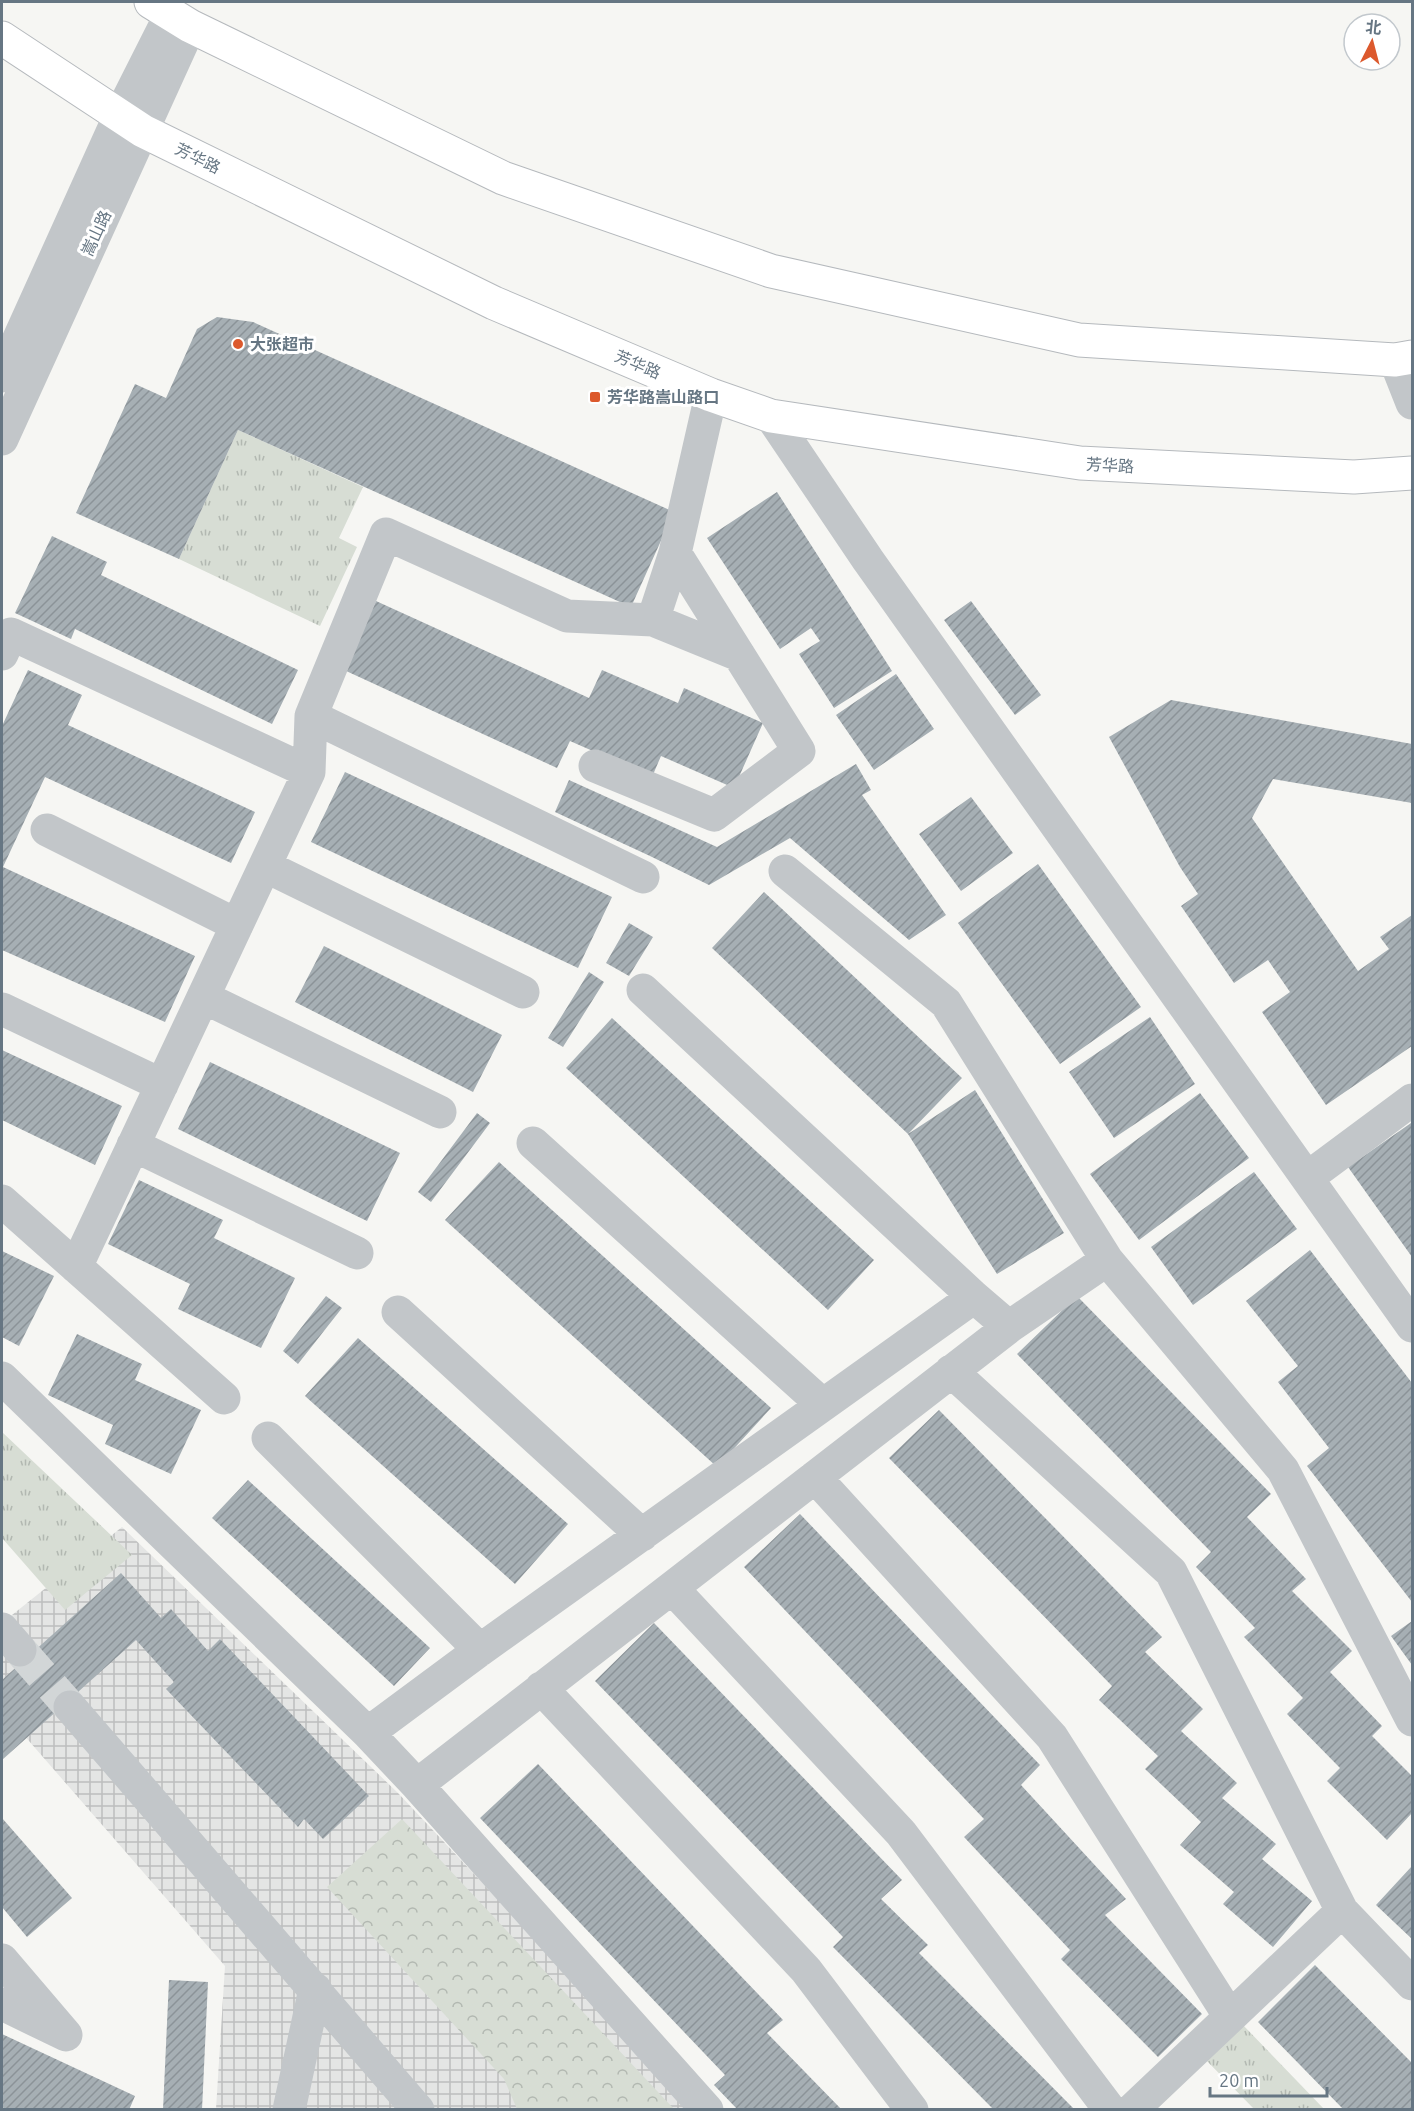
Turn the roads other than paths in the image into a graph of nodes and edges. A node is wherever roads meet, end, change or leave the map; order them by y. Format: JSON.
{"nodes":[{"id":1,"x":171,"y":14,"type":"edge"},
{"id":2,"x":2,"y":38,"type":"edge"},
{"id":3,"x":131,"y":124,"type":"junction"},
{"id":4,"x":1404,"y":359,"type":"edge"},
{"id":5,"x":2,"y":376,"type":"edge"},
{"id":6,"x":711,"y":394,"type":"junction"},
{"id":7,"x":1413,"y":403,"type":"edge"},
{"id":8,"x":771,"y":417,"type":"junction"},
{"id":9,"x":2,"y":439,"type":"edge"},
{"id":10,"x":1413,"y":473,"type":"edge"},
{"id":11,"x":675,"y":553,"type":"junction"},
{"id":12,"x":653,"y":620,"type":"junction"},
{"id":13,"x":2,"y":654,"type":"edge"},
{"id":14,"x":738,"y":655,"type":"junction"},
{"id":15,"x":311,"y":716,"type":"junction"},
{"id":16,"x":595,"y":766,"type":"dead end"},
{"id":17,"x":309,"y":772,"type":"junction"},
{"id":18,"x":47,"y":830,"type":"dead end"},
{"id":19,"x":265,"y":866,"type":"junction"},
{"id":20,"x":785,"y":871,"type":"dead end"},
{"id":21,"x":644,"y":877,"type":"dead end"},
{"id":22,"x":237,"y":925,"type":"junction"},
{"id":23,"x":644,"y":990,"type":"dead end"},
{"id":24,"x":523,"y":992,"type":"dead end"},
{"id":25,"x":203,"y":997,"type":"junction"},
{"id":26,"x":2,"y":1009,"type":"edge"},
{"id":27,"x":162,"y":1085,"type":"junction"},
{"id":28,"x":1413,"y":1100,"type":"edge"},
{"id":29,"x":440,"y":1112,"type":"dead end"},
{"id":30,"x":533,"y":1143,"type":"dead end"},
{"id":31,"x":133,"y":1145,"type":"junction"},
{"id":32,"x":1307,"y":1178,"type":"junction"},
{"id":33,"x":2,"y":1201,"type":"edge"},
{"id":34,"x":357,"y":1253,"type":"dead end"},
{"id":35,"x":1107,"y":1260,"type":"junction"},
{"id":36,"x":76,"y":1267,"type":"junction"},
{"id":37,"x":974,"y":1297,"type":"junction"},
{"id":38,"x":398,"y":1312,"type":"dead end"},
{"id":39,"x":1413,"y":1326,"type":"edge"},
{"id":40,"x":1010,"y":1327,"type":"junction"},
{"id":41,"x":951,"y":1371,"type":"junction"},
{"id":42,"x":2,"y":1378,"type":"edge"},
{"id":43,"x":224,"y":1398,"type":"dead end"},
{"id":44,"x":823,"y":1405,"type":"junction"},
{"id":45,"x":268,"y":1438,"type":"dead end"},
{"id":46,"x":815,"y":1477,"type":"junction"},
{"id":47,"x":642,"y":1535,"type":"junction"},
{"id":48,"x":672,"y":1588,"type":"junction"},
{"id":49,"x":480,"y":1650,"type":"junction"},
{"id":50,"x":541,"y":1688,"type":"junction"},
{"id":51,"x":70,"y":1707,"type":"tunnel mouth"},
{"id":52,"x":1413,"y":1720,"type":"edge"},
{"id":53,"x":368,"y":1733,"type":"junction"},
{"id":54,"x":417,"y":1785,"type":"junction"},
{"id":55,"x":1342,"y":1911,"type":"junction"},
{"id":56,"x":2,"y":1960,"type":"edge"},
{"id":57,"x":1413,"y":1984,"type":"edge"},
{"id":58,"x":315,"y":1989,"type":"junction"},
{"id":59,"x":2,"y":2004,"type":"edge"},
{"id":60,"x":1230,"y":2017,"type":"junction"},
{"id":61,"x":290,"y":2109,"type":"edge"},
{"id":62,"x":418,"y":2109,"type":"edge"},
{"id":63,"x":707,"y":2109,"type":"edge"},
{"id":64,"x":912,"y":2109,"type":"edge"},
{"id":65,"x":1110,"y":2109,"type":"edge"},
{"id":66,"x":1132,"y":2109,"type":"edge"}],
"edges":[{"from":1,"to":3,"type":"street","name":"嵩山路"},
{"from":1,"to":4,"type":"main road"},
{"from":2,"to":3,"type":"main road","name":"芳华路"},
{"from":3,"to":5,"type":"street","name":"嵩山路"},
{"from":3,"to":6,"type":"main road","name":"芳华路"},
{"from":3,"to":9,"type":"street","name":"嵩山路"},
{"from":4,"to":7,"type":"street"},
{"from":6,"to":8,"type":"main road","name":"芳华路"},
{"from":6,"to":11,"type":"street"},
{"from":8,"to":10,"type":"main road","name":"芳华路"},
{"from":8,"to":32,"type":"street"},
{"from":11,"to":12,"type":"street"},
{"from":11,"to":14,"type":"street"},
{"from":12,"to":14,"type":"street"},
{"from":12,"to":15,"type":"street"},
{"from":13,"to":17,"type":"street"},
{"from":14,"to":16,"type":"street"},
{"from":15,"to":17,"type":"street"},
{"from":15,"to":21,"type":"street"},
{"from":17,"to":19,"type":"street"},
{"from":18,"to":22,"type":"street"},
{"from":19,"to":22,"type":"street"},
{"from":19,"to":24,"type":"street"},
{"from":20,"to":35,"type":"street"},
{"from":22,"to":25,"type":"street"},
{"from":23,"to":37,"type":"street"},
{"from":25,"to":27,"type":"street"},
{"from":25,"to":29,"type":"street"},
{"from":26,"to":27,"type":"street"},
{"from":27,"to":31,"type":"street"},
{"from":28,"to":32,"type":"street"},
{"from":30,"to":44,"type":"street"},
{"from":31,"to":34,"type":"street"},
{"from":31,"to":36,"type":"street"},
{"from":32,"to":39,"type":"street"},
{"from":33,"to":36,"type":"street"},
{"from":35,"to":40,"type":"street"},
{"from":35,"to":52,"type":"street"},
{"from":36,"to":43,"type":"street"},
{"from":37,"to":40,"type":"street"},
{"from":37,"to":44,"type":"street"},
{"from":38,"to":47,"type":"street"},
{"from":40,"to":41,"type":"street"},
{"from":41,"to":46,"type":"street"},
{"from":41,"to":55,"type":"street"},
{"from":42,"to":53,"type":"street"},
{"from":44,"to":47,"type":"street"},
{"from":45,"to":49,"type":"street"},
{"from":46,"to":48,"type":"street"},
{"from":46,"to":60,"type":"street"},
{"from":47,"to":49,"type":"street"},
{"from":48,"to":50,"type":"street"},
{"from":48,"to":65,"type":"street"},
{"from":49,"to":53,"type":"street"},
{"from":50,"to":54,"type":"street"},
{"from":50,"to":64,"type":"street"},
{"from":51,"to":58,"type":"street"},
{"from":53,"to":54,"type":"street"},
{"from":54,"to":63,"type":"street"},
{"from":55,"to":57,"type":"street"},
{"from":55,"to":60,"type":"street"},
{"from":56,"to":59,"type":"street"},
{"from":58,"to":61,"type":"street"},
{"from":58,"to":62,"type":"street"},
{"from":60,"to":66,"type":"street"}]}
